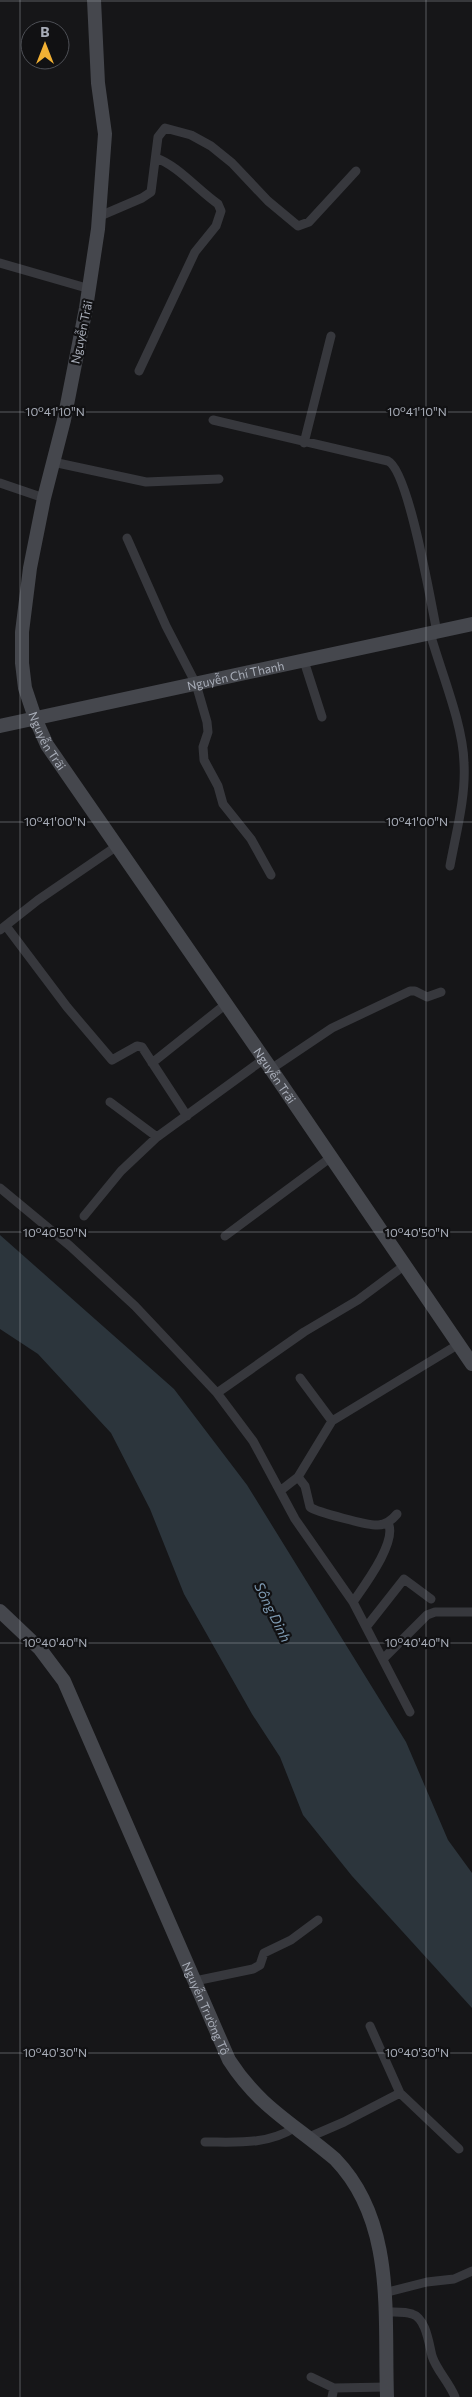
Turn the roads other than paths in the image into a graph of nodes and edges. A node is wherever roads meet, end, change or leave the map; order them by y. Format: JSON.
{"nodes":[{"id":1,"x":94,"y":0,"type":"edge"},
{"id":2,"x":156,"y":158,"type":"junction"},
{"id":3,"x":356,"y":171,"type":"dead end"},
{"id":4,"x":100,"y":216,"type":"junction"},
{"id":5,"x":0,"y":263,"type":"edge"},
{"id":6,"x":90,"y":289,"type":"junction"},
{"id":7,"x":331,"y":336,"type":"dead end"},
{"id":8,"x":139,"y":371,"type":"dead end"},
{"id":9,"x":213,"y":420,"type":"dead end"},
{"id":10,"x":304,"y":443,"type":"junction"},
{"id":11,"x":53,"y":462,"type":"junction"},
{"id":12,"x":219,"y":479,"type":"dead end"},
{"id":13,"x":0,"y":483,"type":"edge"},
{"id":14,"x":44,"y":498,"type":"junction"},
{"id":15,"x":127,"y":538,"type":"dead end"},
{"id":16,"x":472,"y":624,"type":"edge"},
{"id":17,"x":434,"y":632,"type":"junction"},
{"id":18,"x":304,"y":661,"type":"junction"},
{"id":19,"x":196,"y":684,"type":"junction"},
{"id":20,"x":322,"y":717,"type":"dead end"},
{"id":21,"x":35,"y":718,"type":"junction"},
{"id":22,"x":0,"y":726,"type":"edge"},
{"id":23,"x":117,"y":846,"type":"junction"},
{"id":24,"x":450,"y":866,"type":"dead end"},
{"id":25,"x":271,"y":875,"type":"dead end"},
{"id":26,"x":3,"y":928,"type":"edge"},
{"id":27,"x":441,"y":992,"type":"dead end"},
{"id":28,"x":226,"y":1004,"type":"junction"},
{"id":29,"x":152,"y":1063,"type":"junction"},
{"id":30,"x":268,"y":1064,"type":"junction"},
{"id":31,"x":110,"y":1102,"type":"dead end"},
{"id":32,"x":187,"y":1116,"type":"junction"},
{"id":33,"x":157,"y":1137,"type":"junction"},
{"id":34,"x":330,"y":1158,"type":"junction"},
{"id":35,"x":0,"y":1188,"type":"edge"},
{"id":36,"x":84,"y":1216,"type":"dead end"},
{"id":37,"x":225,"y":1236,"type":"dead end"},
{"id":38,"x":405,"y":1265,"type":"junction"},
{"id":39,"x":459,"y":1344,"type":"junction"},
{"id":40,"x":472,"y":1364,"type":"edge"},
{"id":41,"x":300,"y":1378,"type":"dead end"},
{"id":42,"x":217,"y":1393,"type":"junction"},
{"id":43,"x":332,"y":1421,"type":"junction"},
{"id":44,"x":298,"y":1477,"type":"junction"},
{"id":45,"x":280,"y":1491,"type":"junction"},
{"id":46,"x":397,"y":1514,"type":"dead end"},
{"id":47,"x":388,"y":1522,"type":"junction"},
{"id":48,"x":432,"y":1599,"type":"dead end"},
{"id":49,"x":353,"y":1602,"type":"junction"},
{"id":50,"x":0,"y":1611,"type":"edge"},
{"id":51,"x":472,"y":1612,"type":"edge"},
{"id":52,"x":367,"y":1626,"type":"junction"},
{"id":53,"x":383,"y":1659,"type":"junction"},
{"id":54,"x":410,"y":1712,"type":"dead end"},
{"id":55,"x":318,"y":1920,"type":"dead end"},
{"id":56,"x":195,"y":1981,"type":"junction"},
{"id":57,"x":370,"y":2026,"type":"dead end"},
{"id":58,"x":400,"y":2093,"type":"junction"},
{"id":59,"x":294,"y":2128,"type":"junction"},
{"id":60,"x":307,"y":2138,"type":"junction"},
{"id":61,"x":205,"y":2142,"type":"dead end"},
{"id":62,"x":459,"y":2149,"type":"dead end"},
{"id":63,"x":472,"y":2271,"type":"edge"},
{"id":64,"x":384,"y":2293,"type":"junction"},
{"id":65,"x":384,"y":2312,"type":"junction"},
{"id":66,"x":311,"y":2377,"type":"dead end"},
{"id":67,"x":333,"y":2392,"type":"edge"},
{"id":68,"x":387,"y":2392,"type":"edge"},
{"id":69,"x":455,"y":2397,"type":"edge"}],
"edges":[{"from":1,"to":4,"type":"street","name":"Nguyễn Trãi"},
{"from":2,"to":3,"type":"street"},
{"from":2,"to":4,"type":"street"},
{"from":2,"to":8,"type":"street"},
{"from":4,"to":6,"type":"street","name":"Nguyễn Trãi"},
{"from":5,"to":6,"type":"street"},
{"from":6,"to":11,"type":"street","name":"Nguyễn Trãi"},
{"from":7,"to":10,"type":"street"},
{"from":9,"to":10,"type":"street"},
{"from":10,"to":17,"type":"street"},
{"from":11,"to":12,"type":"street"},
{"from":11,"to":14,"type":"street","name":"Nguyễn Trãi"},
{"from":13,"to":14,"type":"street"},
{"from":14,"to":21,"type":"street","name":"Nguyễn Trãi"},
{"from":15,"to":19,"type":"street"},
{"from":16,"to":17,"type":"street","name":"Nguyễn Chí Thanh"},
{"from":17,"to":18,"type":"street","name":"Nguyễn Chí Thanh"},
{"from":17,"to":24,"type":"street"},
{"from":18,"to":19,"type":"street","name":"Nguyễn Chí Thanh"},
{"from":18,"to":20,"type":"street"},
{"from":19,"to":21,"type":"street","name":"Nguyễn Chí Thanh"},
{"from":19,"to":25,"type":"street"},
{"from":21,"to":22,"type":"street","name":"Nguyễn Chí Thanh"},
{"from":21,"to":23,"type":"street","name":"Nguyễn Trãi"},
{"from":23,"to":26,"type":"street"},
{"from":23,"to":28,"type":"street","name":"Nguyễn Trãi"},
{"from":26,"to":29,"type":"street"},
{"from":27,"to":30,"type":"street"},
{"from":28,"to":29,"type":"street"},
{"from":28,"to":30,"type":"street","name":"Nguyễn Trãi"},
{"from":29,"to":32,"type":"street"},
{"from":30,"to":32,"type":"street"},
{"from":30,"to":34,"type":"street","name":"Nguyễn Trãi"},
{"from":31,"to":33,"type":"street"},
{"from":32,"to":33,"type":"street"},
{"from":33,"to":36,"type":"street"},
{"from":34,"to":37,"type":"street"},
{"from":34,"to":38,"type":"street","name":"Nguyễn Trãi"},
{"from":35,"to":42,"type":"street"},
{"from":38,"to":39,"type":"street","name":"Nguyễn Trãi"},
{"from":38,"to":42,"type":"street"},
{"from":39,"to":40,"type":"street","name":"Nguyễn Trãi"},
{"from":39,"to":43,"type":"street"},
{"from":41,"to":43,"type":"street"},
{"from":42,"to":45,"type":"street"},
{"from":43,"to":44,"type":"street"},
{"from":44,"to":45,"type":"street"},
{"from":44,"to":47,"type":"street"},
{"from":45,"to":49,"type":"street"},
{"from":46,"to":47,"type":"street"},
{"from":47,"to":49,"type":"street"},
{"from":48,"to":52,"type":"street"},
{"from":49,"to":52,"type":"street"},
{"from":50,"to":56,"type":"street","name":"Nguyễn Trường Tộ"},
{"from":51,"to":53,"type":"street"},
{"from":52,"to":53,"type":"street"},
{"from":53,"to":54,"type":"street"},
{"from":55,"to":56,"type":"street"},
{"from":56,"to":59,"type":"street","name":"Nguyễn Trường Tộ"},
{"from":57,"to":58,"type":"street"},
{"from":58,"to":60,"type":"street"},
{"from":58,"to":62,"type":"street"},
{"from":59,"to":60,"type":"street","name":"Nguyễn Trường Tộ"},
{"from":59,"to":61,"type":"street"},
{"from":60,"to":64,"type":"street","name":"Nguyễn Trường Tộ"},
{"from":63,"to":64,"type":"street"},
{"from":64,"to":65,"type":"street","name":"Nguyễn Trường Tộ"},
{"from":65,"to":68,"type":"street","name":"Nguyễn Trường Tộ"},
{"from":65,"to":69,"type":"street"},
{"from":66,"to":67,"type":"street"},
{"from":67,"to":68,"type":"street"}]}
